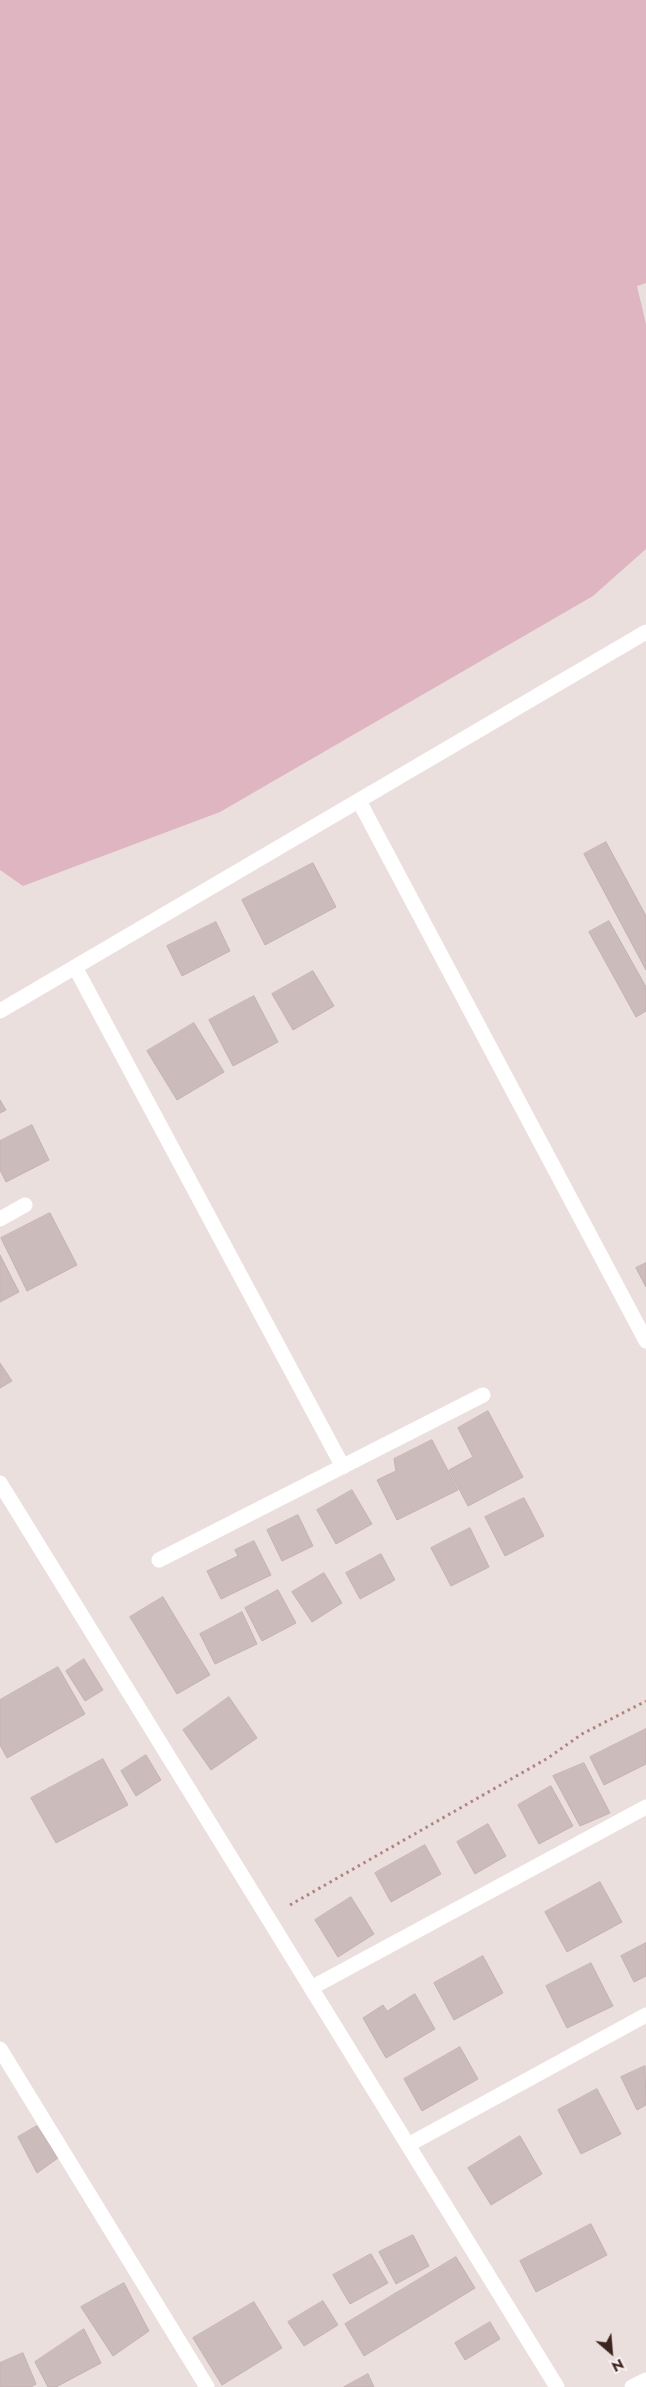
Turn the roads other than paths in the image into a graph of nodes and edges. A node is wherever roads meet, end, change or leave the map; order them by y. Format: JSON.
{"nodes":[{"id":1,"x":646,"y":632,"type":"edge"},
{"id":2,"x":358,"y":801,"type":"junction"},
{"id":3,"x":75,"y":967,"type":"junction"},
{"id":4,"x":0,"y":1011,"type":"edge"},
{"id":5,"x":25,"y":1205,"type":"dead end"},
{"id":6,"x":0,"y":1219,"type":"edge"},
{"id":7,"x":646,"y":1341,"type":"edge"},
{"id":8,"x":483,"y":1395,"type":"dead end"},
{"id":9,"x":343,"y":1467,"type":"junction"},
{"id":10,"x":0,"y":1483,"type":"edge"},
{"id":11,"x":160,"y":1560,"type":"dead end"},
{"id":12,"x":646,"y":1807,"type":"edge"},
{"id":13,"x":311,"y":1988,"type":"junction"},
{"id":14,"x":646,"y":2015,"type":"edge"},
{"id":15,"x":0,"y":2049,"type":"edge"},
{"id":16,"x":408,"y":2145,"type":"junction"},
{"id":17,"x":646,"y":2380,"type":"edge"},
{"id":18,"x":208,"y":2387,"type":"edge"},
{"id":19,"x":557,"y":2387,"type":"edge"},
{"id":20,"x":632,"y":2387,"type":"edge"}],
"edges":[{"from":1,"to":2,"type":"street"},
{"from":2,"to":3,"type":"street"},
{"from":2,"to":7,"type":"street"},
{"from":3,"to":4,"type":"street"},
{"from":3,"to":9,"type":"street"},
{"from":5,"to":6,"type":"street"},
{"from":8,"to":9,"type":"street"},
{"from":9,"to":11,"type":"street"},
{"from":10,"to":13,"type":"street"},
{"from":12,"to":13,"type":"street"},
{"from":13,"to":16,"type":"street"},
{"from":14,"to":16,"type":"street"},
{"from":15,"to":18,"type":"street"},
{"from":16,"to":19,"type":"street"},
{"from":17,"to":20,"type":"street"}]}
